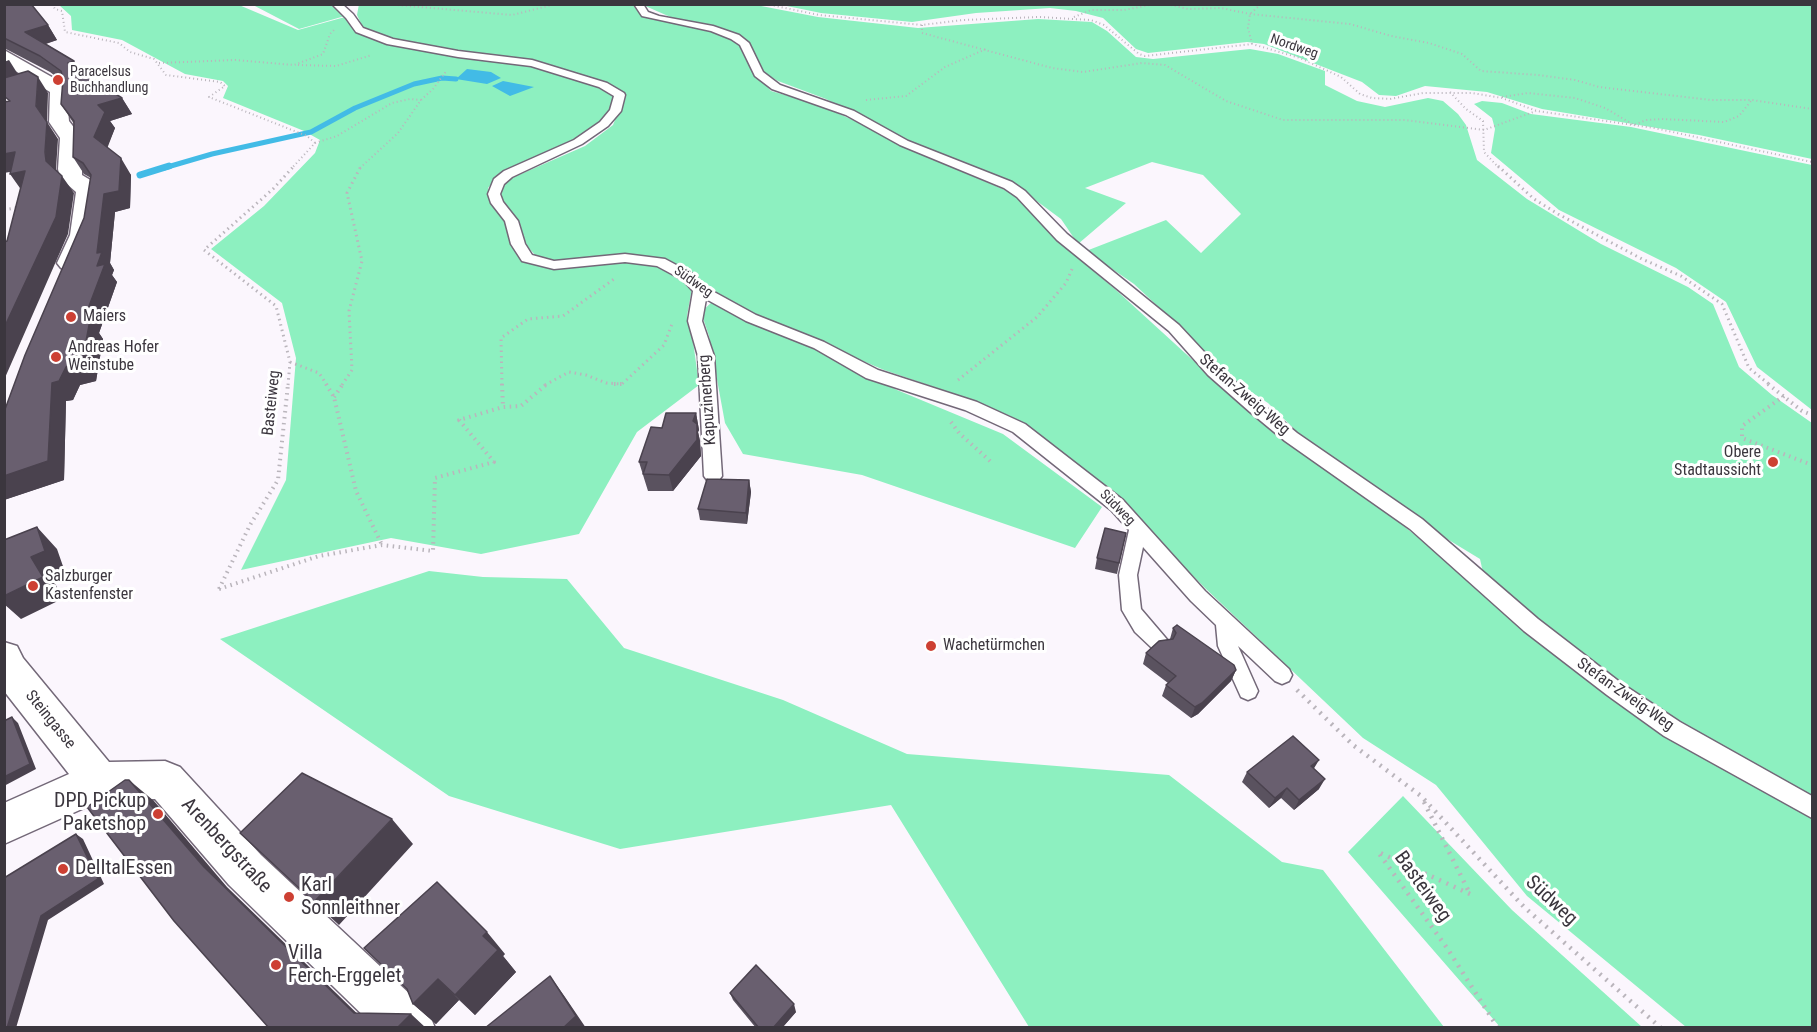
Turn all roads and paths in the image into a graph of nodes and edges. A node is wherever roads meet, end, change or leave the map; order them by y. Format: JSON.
{"nodes":[{"id":1,"x":52,"y":4,"type":"edge"},
{"id":2,"x":336,"y":4,"type":"edge"},
{"id":3,"x":386,"y":4,"type":"edge"},
{"id":4,"x":556,"y":4,"type":"edge"},
{"id":5,"x":638,"y":4,"type":"edge"},
{"id":6,"x":766,"y":4,"type":"edge"},
{"id":7,"x":1155,"y":4,"type":"edge"},
{"id":8,"x":1167,"y":4,"type":"edge"},
{"id":9,"x":1259,"y":6,"type":"dead end"},
{"id":10,"x":1250,"y":14,"type":"junction"},
{"id":11,"x":350,"y":16,"type":"junction"},
{"id":12,"x":1073,"y":18,"type":"junction"},
{"id":13,"x":922,"y":25,"type":"junction"},
{"id":14,"x":1252,"y":44,"type":"junction"},
{"id":15,"x":402,"y":45,"type":"junction"},
{"id":16,"x":986,"y":49,"type":"junction"},
{"id":17,"x":458,"y":54,"type":"junction"},
{"id":18,"x":4,"y":56,"type":"edge"},
{"id":19,"x":1145,"y":56,"type":"junction"},
{"id":20,"x":159,"y":63,"type":"junction"},
{"id":21,"x":1142,"y":63,"type":"junction"},
{"id":22,"x":294,"y":65,"type":"junction"},
{"id":23,"x":42,"y":78,"type":"junction"},
{"id":24,"x":14,"y":87,"type":"edge"},
{"id":25,"x":1450,"y":92,"type":"junction"},
{"id":26,"x":1502,"y":98,"type":"junction"},
{"id":27,"x":421,"y":100,"type":"junction"},
{"id":28,"x":1752,"y":100,"type":"junction"},
{"id":29,"x":826,"y":103,"type":"junction"},
{"id":30,"x":1812,"y":109,"type":"edge"},
{"id":31,"x":1538,"y":111,"type":"junction"},
{"id":32,"x":1634,"y":125,"type":"junction"},
{"id":33,"x":1484,"y":130,"type":"junction"},
{"id":34,"x":315,"y":143,"type":"junction"},
{"id":35,"x":1812,"y":162,"type":"edge"},
{"id":36,"x":26,"y":206,"type":"edge"},
{"id":37,"x":4,"y":210,"type":"edge"},
{"id":38,"x":1079,"y":252,"type":"junction"},
{"id":39,"x":643,"y":259,"type":"junction"},
{"id":40,"x":59,"y":289,"type":"edge"},
{"id":41,"x":700,"y":290,"type":"junction"},
{"id":42,"x":290,"y":362,"type":"junction"},
{"id":43,"x":1784,"y":396,"type":"junction"},
{"id":44,"x":334,"y":397,"type":"junction"},
{"id":45,"x":938,"y":397,"type":"junction"},
{"id":46,"x":503,"y":407,"type":"junction"},
{"id":47,"x":1812,"y":415,"type":"edge"},
{"id":48,"x":991,"y":462,"type":"dead end"},
{"id":49,"x":1812,"y":465,"type":"edge"},
{"id":50,"x":713,"y":476,"type":"dead end"},
{"id":51,"x":1138,"y":530,"type":"junction"},
{"id":52,"x":382,"y":545,"type":"junction"},
{"id":53,"x":1226,"y":625,"type":"junction"},
{"id":54,"x":1160,"y":643,"type":"edge"},
{"id":55,"x":4,"y":657,"type":"edge"},
{"id":56,"x":1282,"y":675,"type":"joint"},
{"id":57,"x":1248,"y":691,"type":"dead end"},
{"id":58,"x":99,"y":781,"type":"junction"},
{"id":59,"x":1421,"y":796,"type":"junction"},
{"id":60,"x":1812,"y":808,"type":"edge"},
{"id":61,"x":4,"y":824,"type":"edge"},
{"id":62,"x":411,"y":1028,"type":"edge"},
{"id":63,"x":1498,"y":1028,"type":"edge"},
{"id":64,"x":1661,"y":1028,"type":"edge"}],
"edges":[{"from":1,"to":20,"type":"path"},
{"from":2,"to":11,"type":"lane","name":"Südweg"},
{"from":3,"to":4,"type":"path"},
{"from":5,"to":29,"type":"lane","name":"Stefan-Zweig-Weg"},
{"from":6,"to":13,"type":"path"},
{"from":7,"to":12,"type":"path"},
{"from":8,"to":10,"type":"path"},
{"from":9,"to":10,"type":"path"},
{"from":10,"to":14,"type":"path"},
{"from":10,"to":28,"type":"path"},
{"from":11,"to":15,"type":"lane","name":"Südweg"},
{"from":11,"to":22,"type":"path"},
{"from":12,"to":13,"type":"path"},
{"from":12,"to":19,"type":"path"},
{"from":13,"to":16,"type":"path"},
{"from":14,"to":19,"type":"path","name":"Nordweg"},
{"from":14,"to":25,"type":"path","name":"Nordweg"},
{"from":15,"to":17,"type":"lane","name":"Südweg"},
{"from":15,"to":22,"type":"path"},
{"from":16,"to":21,"type":"path"},
{"from":16,"to":29,"type":"path"},
{"from":17,"to":27,"type":"path"},
{"from":17,"to":39,"type":"lane","name":"Südweg"},
{"from":18,"to":23,"type":"street"},
{"from":19,"to":21,"type":"path"},
{"from":20,"to":22,"type":"path"},
{"from":20,"to":34,"type":"path"},
{"from":21,"to":33,"type":"path"},
{"from":23,"to":24,"type":"street"},
{"from":23,"to":40,"type":"street"},
{"from":25,"to":26,"type":"path","name":"Nordweg"},
{"from":25,"to":33,"type":"path"},
{"from":26,"to":31,"type":"path","name":"Nordweg"},
{"from":26,"to":32,"type":"path"},
{"from":27,"to":34,"type":"path"},
{"from":27,"to":44,"type":"path"},
{"from":28,"to":30,"type":"path"},
{"from":28,"to":32,"type":"path"},
{"from":29,"to":38,"type":"lane","name":"Stefan-Zweig-Weg"},
{"from":31,"to":32,"type":"path","name":"Nordweg"},
{"from":31,"to":33,"type":"path"},
{"from":32,"to":35,"type":"path","name":"Nordweg"},
{"from":33,"to":43,"type":"path"},
{"from":34,"to":42,"type":"path","name":"Basteiweg"},
{"from":36,"to":37,"type":"path"},
{"from":38,"to":45,"type":"path"},
{"from":38,"to":60,"type":"lane","name":"Stefan-Zweig-Weg"},
{"from":39,"to":41,"type":"lane","name":"Südweg"},
{"from":39,"to":46,"type":"path"},
{"from":41,"to":45,"type":"lane","name":"Südweg"},
{"from":41,"to":46,"type":"path","name":"Basteiweg"},
{"from":41,"to":50,"type":"lane","name":"Kapuzinerberg"},
{"from":42,"to":44,"type":"path"},
{"from":42,"to":52,"type":"path","name":"Basteiweg"},
{"from":43,"to":47,"type":"path"},
{"from":43,"to":49,"type":"path"},
{"from":44,"to":52,"type":"path"},
{"from":45,"to":48,"type":"path"},
{"from":45,"to":51,"type":"lane","name":"Südweg"},
{"from":46,"to":52,"type":"path","name":"Basteiweg"},
{"from":51,"to":53,"type":"lane","name":"Südweg"},
{"from":51,"to":54,"type":"lane"},
{"from":53,"to":56,"type":"lane","name":"Südweg"},
{"from":53,"to":57,"type":"lane"},
{"from":55,"to":58,"type":"street","name":"Steingasse"},
{"from":56,"to":59,"type":"path","name":"Südweg"},
{"from":58,"to":61,"type":"street","name":"Arenbergstraße"},
{"from":58,"to":62,"type":"street","name":"Arenbergstraße"},
{"from":59,"to":63,"type":"path","name":"Basteiweg"},
{"from":59,"to":64,"type":"path","name":"Südweg"}]}
